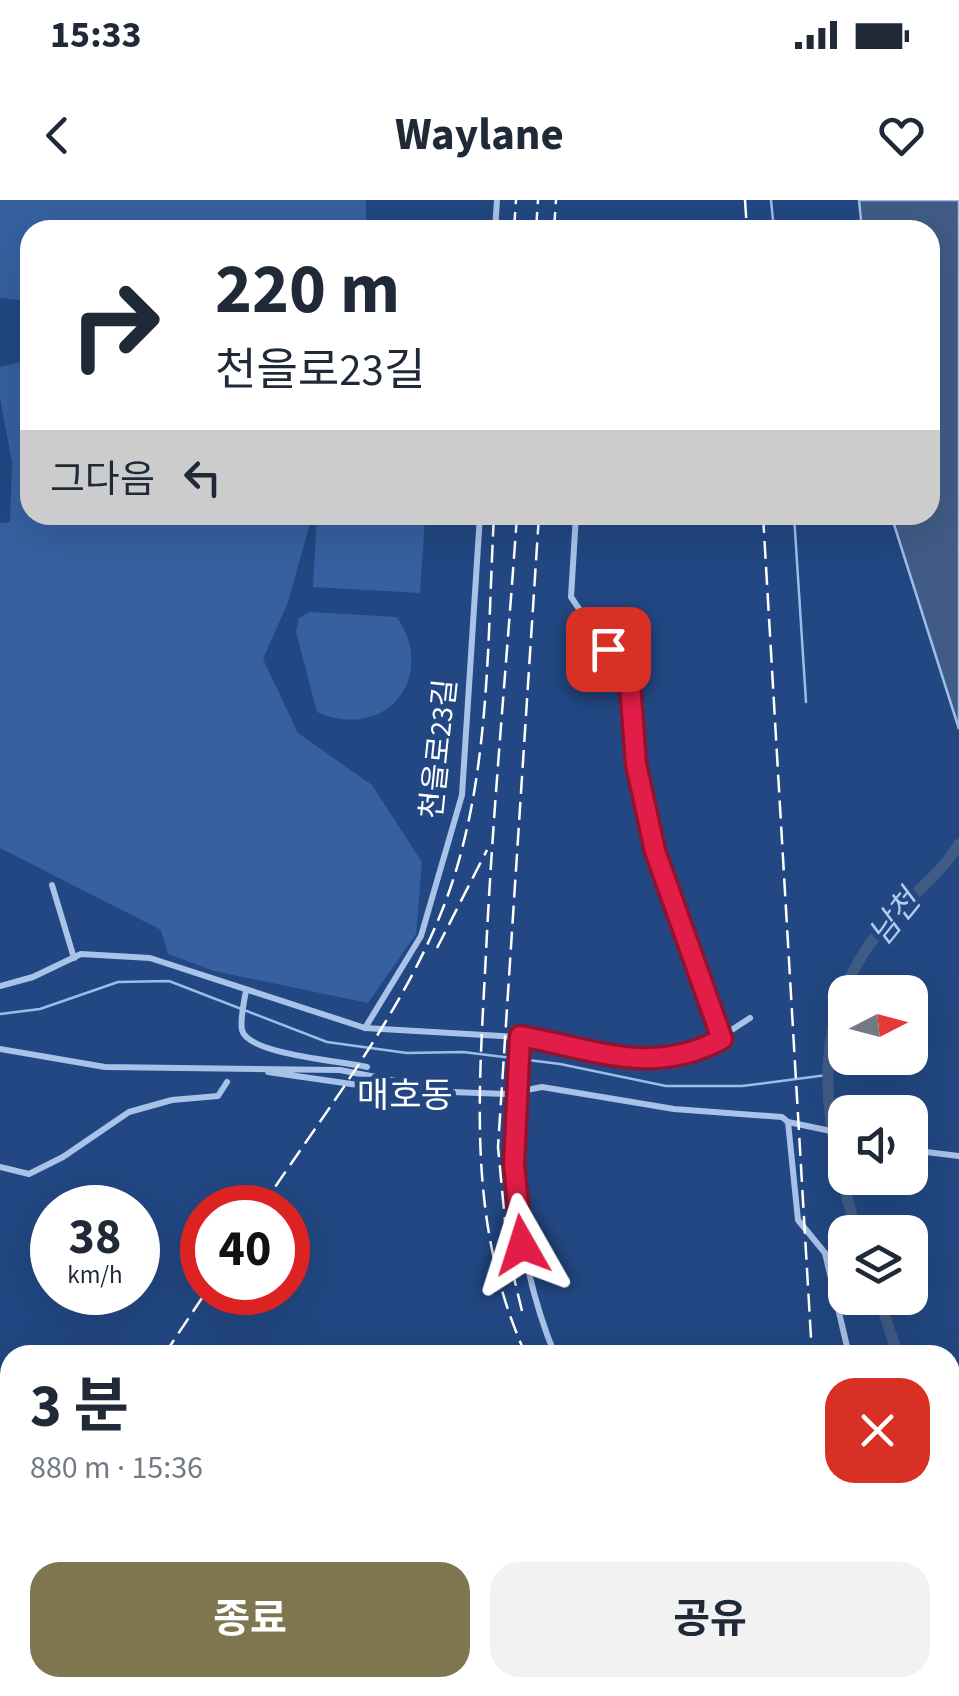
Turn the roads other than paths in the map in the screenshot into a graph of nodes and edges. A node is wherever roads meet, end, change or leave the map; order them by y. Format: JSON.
{"nodes":[{"id":1,"x":479,"y":525,"type":"edge"},
{"id":2,"x":575,"y":525,"type":"edge"},
{"id":3,"x":52,"y":885,"type":"dead end"},
{"id":4,"x":74,"y":958,"type":"junction"},
{"id":5,"x":0,"y":986,"type":"edge"},
{"id":6,"x":246,"y":994,"type":"junction"},
{"id":7,"x":750,"y":1018,"type":"dead end"},
{"id":8,"x":366,"y":1028,"type":"junction"},
{"id":9,"x":722,"y":1039,"type":"junction"},
{"id":10,"x":520,"y":1041,"type":"junction"},
{"id":11,"x":0,"y":1049,"type":"edge"},
{"id":12,"x":367,"y":1067,"type":"dead end"},
{"id":13,"x":268,"y":1072,"type":"junction"},
{"id":14,"x":227,"y":1082,"type":"dead end"},
{"id":15,"x":452,"y":1092,"type":"junction"},
{"id":16,"x":515,"y":1092,"type":"junction"},
{"id":17,"x":788,"y":1122,"type":"junction"},
{"id":18,"x":828,"y":1131,"type":"edge"},
{"id":19,"x":928,"y":1152,"type":"edge"},
{"id":20,"x":959,"y":1156,"type":"edge"},
{"id":21,"x":0,"y":1166,"type":"edge"},
{"id":22,"x":550,"y":1345,"type":"edge"},
{"id":23,"x":848,"y":1345,"type":"edge"}],
"edges":[{"from":1,"to":8,"type":"street","name":"천을로23길"},
{"from":2,"to":9,"type":"street"},
{"from":3,"to":4,"type":"street"},
{"from":4,"to":5,"type":"street"},
{"from":4,"to":6,"type":"street"},
{"from":6,"to":8,"type":"street"},
{"from":6,"to":12,"type":"street"},
{"from":7,"to":9,"type":"street"},
{"from":8,"to":10,"type":"street"},
{"from":9,"to":10,"type":"street"},
{"from":10,"to":16,"type":"street"},
{"from":11,"to":13,"type":"street"},
{"from":13,"to":15,"type":"street"},
{"from":13,"to":15,"type":"street"},
{"from":14,"to":21,"type":"street"},
{"from":15,"to":16,"type":"street"},
{"from":16,"to":17,"type":"street"},
{"from":16,"to":22,"type":"street"},
{"from":17,"to":18,"type":"street"},
{"from":17,"to":23,"type":"street"},
{"from":19,"to":20,"type":"street"}]}
